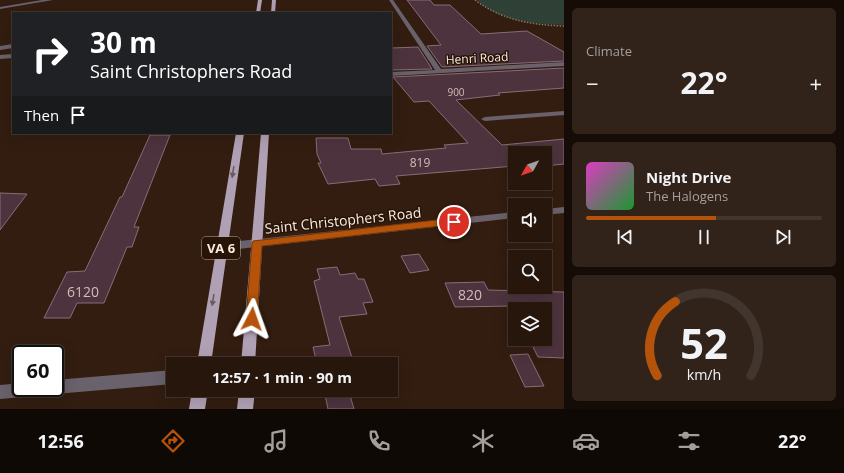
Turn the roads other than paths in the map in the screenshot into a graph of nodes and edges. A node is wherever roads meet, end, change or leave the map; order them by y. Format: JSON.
{"nodes":[{"id":1,"x":51,"y":0,"type":"edge"},
{"id":2,"x":260,"y":0,"type":"edge"},
{"id":3,"x":274,"y":0,"type":"edge"},
{"id":4,"x":391,"y":0,"type":"edge"},
{"id":5,"x":0,"y":8,"type":"edge"},
{"id":6,"x":258,"y":12,"type":"edge"},
{"id":7,"x":273,"y":12,"type":"edge"},
{"id":8,"x":12,"y":46,"type":"edge"},
{"id":9,"x":0,"y":48,"type":"edge"},
{"id":10,"x":12,"y":56,"type":"edge"},
{"id":11,"x":0,"y":57,"type":"edge"},
{"id":12,"x":564,"y":64,"type":"edge"},
{"id":13,"x":439,"y":71,"type":"junction"},
{"id":14,"x":392,"y":74,"type":"edge"},
{"id":15,"x":564,"y":113,"type":"edge"},
{"id":16,"x":485,"y":119,"type":"dead end"},
{"id":17,"x":240,"y":134,"type":"edge"},
{"id":18,"x":264,"y":134,"type":"edge"},
{"id":19,"x":564,"y":210,"type":"edge"},
{"id":20,"x":552,"y":211,"type":"edge"},
{"id":21,"x":508,"y":216,"type":"edge"},
{"id":22,"x":257,"y":243,"type":"junction"},
{"id":23,"x":221,"y":247,"type":"junction"},
{"id":24,"x":205,"y":357,"type":"edge"},
{"id":25,"x":249,"y":357,"type":"edge"},
{"id":26,"x":166,"y":378,"type":"edge"},
{"id":27,"x":64,"y":386,"type":"edge"},
{"id":28,"x":12,"y":391,"type":"edge"},
{"id":29,"x":0,"y":392,"type":"edge"},
{"id":30,"x":199,"y":397,"type":"edge"},
{"id":31,"x":246,"y":397,"type":"edge"},
{"id":32,"x":197,"y":409,"type":"edge"},
{"id":33,"x":245,"y":409,"type":"edge"}],
"edges":[{"from":1,"to":5,"type":"street"},
{"from":2,"to":6,"type":"main road"},
{"from":3,"to":7,"type":"main road"},
{"from":4,"to":13,"type":"street"},
{"from":8,"to":9,"type":"street"},
{"from":10,"to":11,"type":"street"},
{"from":12,"to":13,"type":"street","name":"Henri Road"},
{"from":13,"to":14,"type":"street","name":"Henri Road"},
{"from":15,"to":16,"type":"street"},
{"from":17,"to":23,"type":"main road","number":"VA 6","one_way":true},
{"from":18,"to":22,"type":"main road","number":"VA 6"},
{"from":19,"to":20,"type":"street"},
{"from":21,"to":22,"type":"street","name":"Saint Christophers Road"},
{"from":22,"to":23,"type":"street","name":"Saint Christophers Road"},
{"from":22,"to":25,"type":"main road","number":"VA 6"},
{"from":23,"to":24,"type":"main road","number":"VA 6","one_way":true},
{"from":26,"to":27,"type":"street"},
{"from":28,"to":29,"type":"street"},
{"from":30,"to":32,"type":"main road"},
{"from":31,"to":33,"type":"main road"}]}
